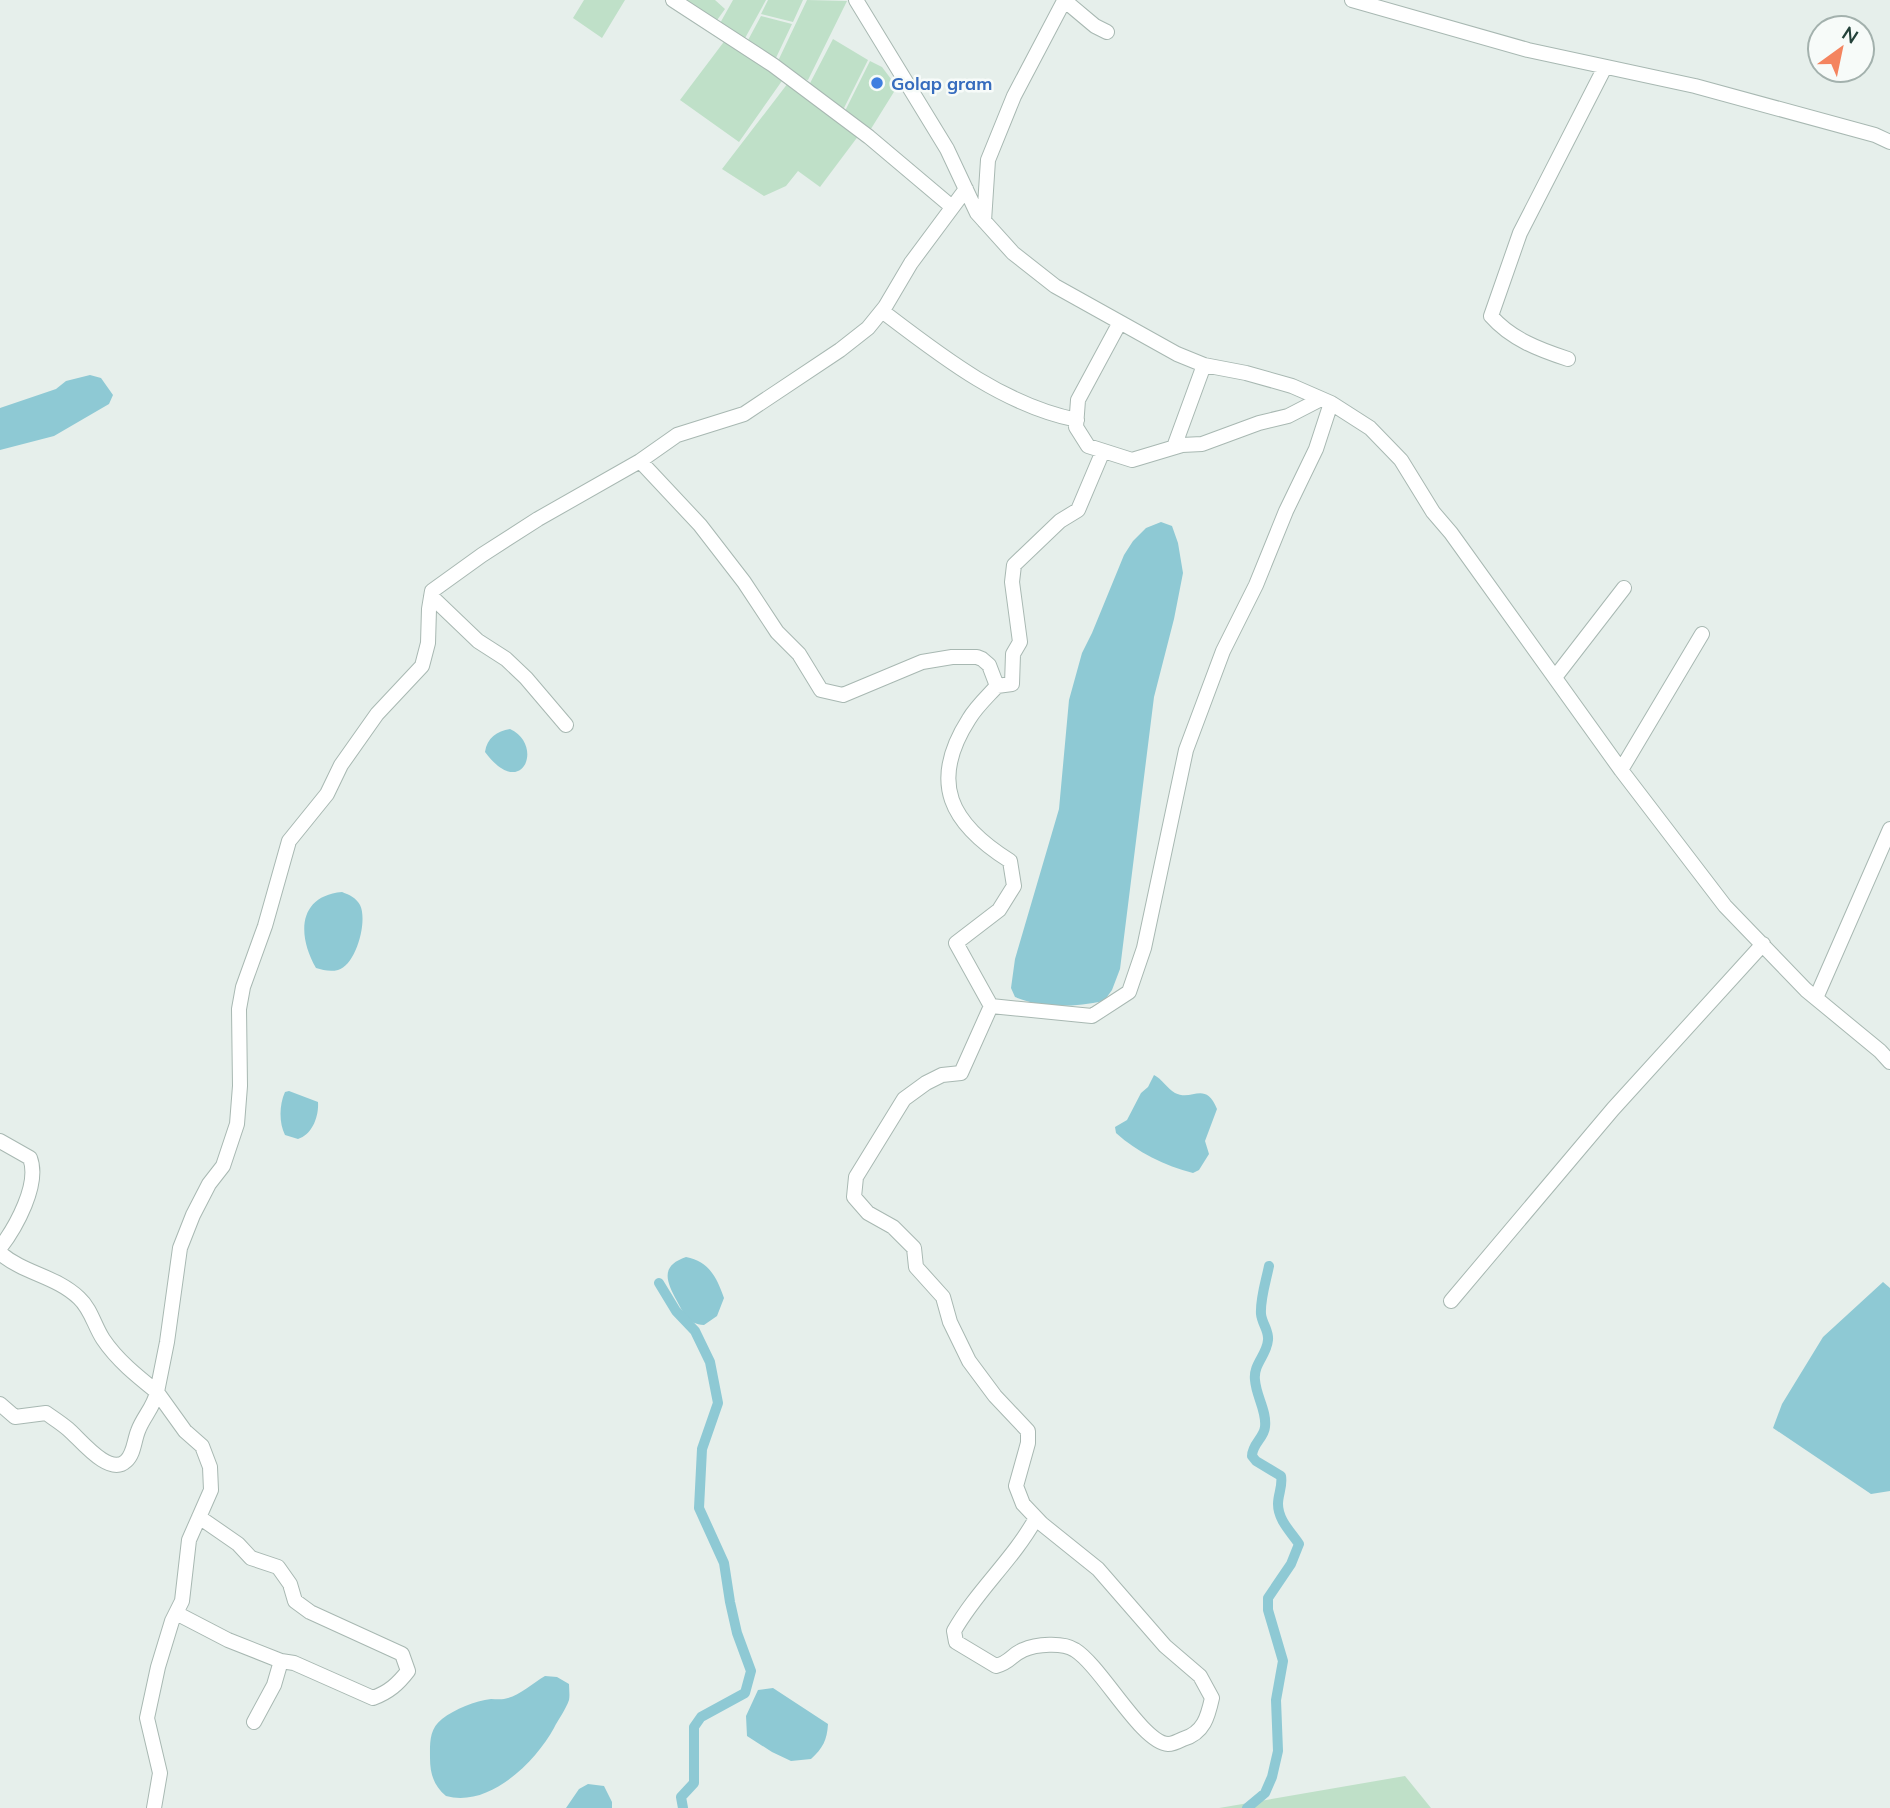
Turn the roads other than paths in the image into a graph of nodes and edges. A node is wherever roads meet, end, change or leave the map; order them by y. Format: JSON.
{"nodes":[{"id":1,"x":673,"y":0,"type":"edge"},
{"id":2,"x":856,"y":0,"type":"edge"},
{"id":3,"x":1352,"y":0,"type":"edge"},
{"id":4,"x":1064,"y":1,"type":"edge"},
{"id":5,"x":1107,"y":32,"type":"dead end"},
{"id":6,"x":1605,"y":67,"type":"junction"},
{"id":7,"x":1890,"y":142,"type":"edge"},
{"id":8,"x":966,"y":189,"type":"junction"},
{"id":9,"x":952,"y":206,"type":"junction"},
{"id":10,"x":984,"y":221,"type":"junction"},
{"id":11,"x":882,"y":311,"type":"junction"},
{"id":12,"x":1119,"y":324,"type":"junction"},
{"id":13,"x":1568,"y":359,"type":"dead end"},
{"id":14,"x":1204,"y":365,"type":"junction"},
{"id":15,"x":1326,"y":401,"type":"junction"},
{"id":16,"x":1077,"y":420,"type":"junction"},
{"id":17,"x":1174,"y":447,"type":"junction"},
{"id":18,"x":1103,"y":451,"type":"junction"},
{"id":19,"x":640,"y":461,"type":"junction"},
{"id":20,"x":1624,"y":588,"type":"dead end"},
{"id":21,"x":431,"y":596,"type":"junction"},
{"id":22,"x":1702,"y":634,"type":"dead end"},
{"id":23,"x":1556,"y":676,"type":"junction"},
{"id":24,"x":996,"y":686,"type":"junction"},
{"id":25,"x":566,"y":725,"type":"dead end"},
{"id":26,"x":1621,"y":770,"type":"junction"},
{"id":27,"x":1890,"y":829,"type":"edge"},
{"id":28,"x":1763,"y":944,"type":"junction"},
{"id":29,"x":1816,"y":998,"type":"junction"},
{"id":30,"x":991,"y":1006,"type":"junction"},
{"id":31,"x":1890,"y":1062,"type":"edge"},
{"id":32,"x":0,"y":1141,"type":"edge"},
{"id":33,"x":0,"y":1251,"type":"edge"},
{"id":34,"x":1451,"y":1301,"type":"dead end"},
{"id":35,"x":157,"y":1392,"type":"junction"},
{"id":36,"x":0,"y":1404,"type":"edge"},
{"id":37,"x":199,"y":1517,"type":"junction"},
{"id":38,"x":1037,"y":1518,"type":"junction"},
{"id":39,"x":176,"y":1613,"type":"junction"},
{"id":40,"x":281,"y":1661,"type":"junction"},
{"id":41,"x":254,"y":1722,"type":"dead end"},
{"id":42,"x":154,"y":1808,"type":"edge"}],
"edges":[{"from":1,"to":9,"type":"street"},
{"from":2,"to":8,"type":"street"},
{"from":3,"to":6,"type":"street"},
{"from":4,"to":5,"type":"street"},
{"from":4,"to":10,"type":"street"},
{"from":6,"to":7,"type":"street"},
{"from":6,"to":13,"type":"street"},
{"from":8,"to":9,"type":"street"},
{"from":8,"to":10,"type":"street"},
{"from":9,"to":11,"type":"street"},
{"from":10,"to":12,"type":"street"},
{"from":11,"to":16,"type":"street"},
{"from":11,"to":19,"type":"street"},
{"from":12,"to":14,"type":"street"},
{"from":12,"to":16,"type":"street"},
{"from":14,"to":15,"type":"street"},
{"from":14,"to":17,"type":"street"},
{"from":15,"to":17,"type":"street"},
{"from":15,"to":23,"type":"street"},
{"from":15,"to":30,"type":"street"},
{"from":16,"to":18,"type":"street"},
{"from":17,"to":18,"type":"street"},
{"from":18,"to":24,"type":"street"},
{"from":19,"to":21,"type":"street"},
{"from":19,"to":24,"type":"street"},
{"from":20,"to":23,"type":"street"},
{"from":21,"to":25,"type":"street"},
{"from":21,"to":35,"type":"street"},
{"from":22,"to":26,"type":"street"},
{"from":23,"to":26,"type":"street"},
{"from":24,"to":30,"type":"street"},
{"from":26,"to":28,"type":"street"},
{"from":27,"to":29,"type":"street"},
{"from":28,"to":29,"type":"street"},
{"from":28,"to":34,"type":"street"},
{"from":29,"to":31,"type":"street"},
{"from":30,"to":38,"type":"street"},
{"from":32,"to":33,"type":"street"},
{"from":33,"to":35,"type":"street"},
{"from":35,"to":36,"type":"street"},
{"from":35,"to":37,"type":"street"},
{"from":37,"to":39,"type":"street"},
{"from":37,"to":40,"type":"street"},
{"from":38,"to":38,"type":"street"},
{"from":39,"to":40,"type":"street"},
{"from":39,"to":42,"type":"street"},
{"from":40,"to":41,"type":"street"}]}
